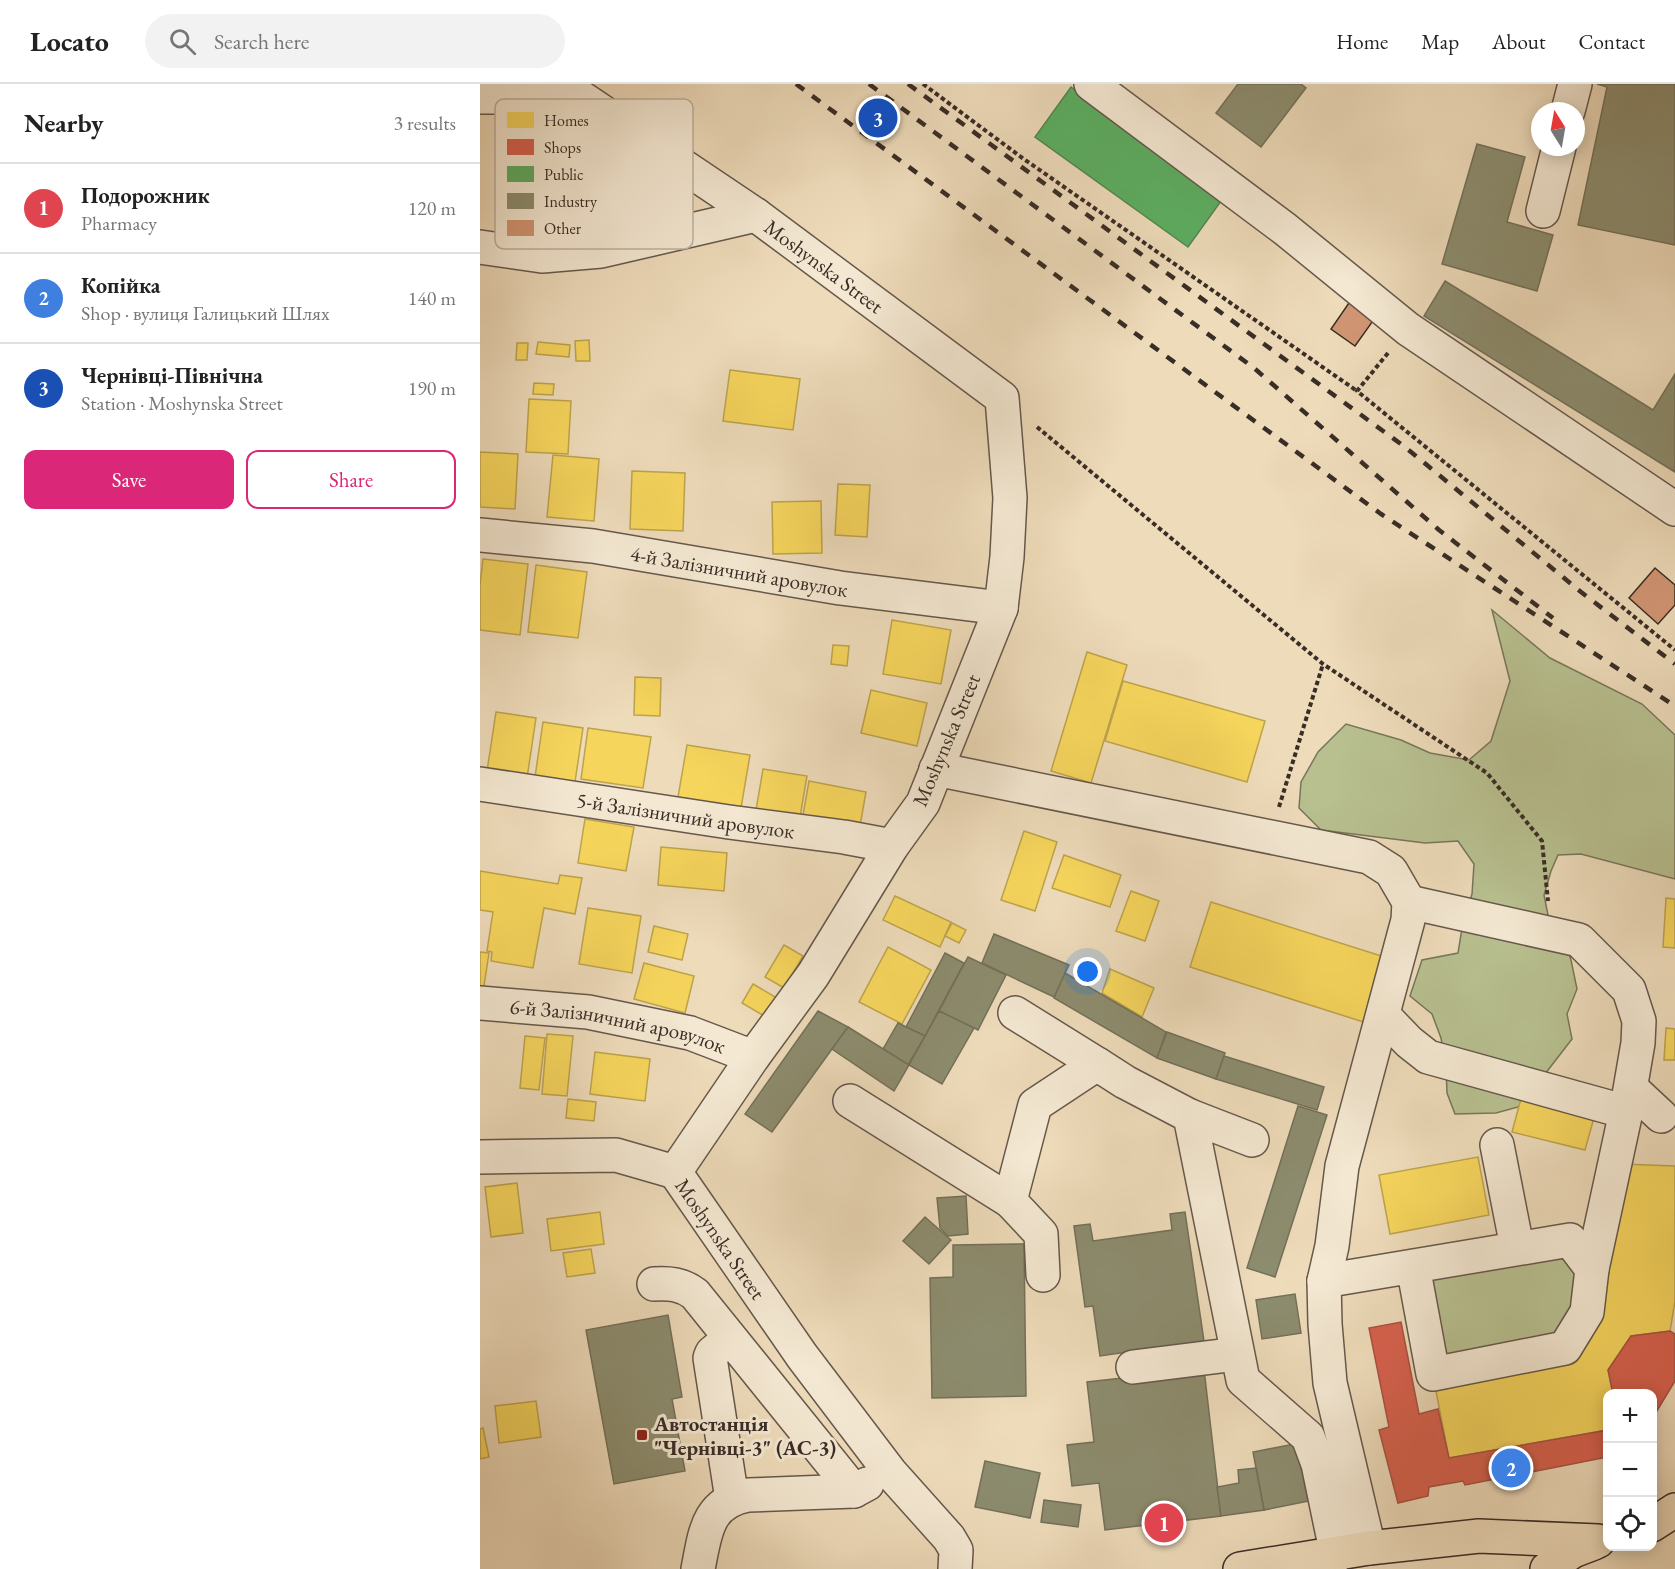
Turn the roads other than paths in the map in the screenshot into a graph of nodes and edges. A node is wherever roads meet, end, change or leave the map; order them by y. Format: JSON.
{"nodes":[{"id":1,"x":559,"y":84,"type":"edge"},
{"id":2,"x":1091,"y":84,"type":"edge"},
{"id":3,"x":1575,"y":84,"type":"edge"},
{"id":4,"x":480,"y":97,"type":"edge"},
{"id":5,"x":582,"y":99,"type":"edge"},
{"id":6,"x":1570,"y":102,"type":"edge"},
{"id":7,"x":1557,"y":156,"type":"edge"},
{"id":8,"x":693,"y":173,"type":"edge"},
{"id":9,"x":1544,"y":211,"type":"dead end"},
{"id":10,"x":756,"y":215,"type":"junction"},
{"id":11,"x":693,"y":230,"type":"edge"},
{"id":12,"x":480,"y":247,"type":"edge"},
{"id":13,"x":610,"y":249,"type":"edge"},
{"id":14,"x":1675,"y":509,"type":"edge"},
{"id":15,"x":480,"y":535,"type":"edge"},
{"id":16,"x":1001,"y":608,"type":"junction"},
{"id":17,"x":936,"y":769,"type":"junction"},
{"id":18,"x":480,"y":784,"type":"edge"},
{"id":19,"x":892,"y":846,"type":"junction"},
{"id":20,"x":1408,"y":902,"type":"junction"},
{"id":21,"x":480,"y":1003,"type":"edge"},
{"id":22,"x":1015,"y":1012,"type":"dead end"},
{"id":23,"x":1383,"y":1015,"type":"junction"},
{"id":24,"x":753,"y":1057,"type":"junction"},
{"id":25,"x":1428,"y":1058,"type":"junction"},
{"id":26,"x":1097,"y":1064,"type":"junction"},
{"id":27,"x":1370,"y":1068,"type":"junction"},
{"id":28,"x":1629,"y":1097,"type":"junction"},
{"id":29,"x":850,"y":1101,"type":"dead end"},
{"id":30,"x":1190,"y":1116,"type":"junction"},
{"id":31,"x":1661,"y":1116,"type":"dead end"},
{"id":32,"x":1252,"y":1140,"type":"dead end"},
{"id":33,"x":1497,"y":1145,"type":"dead end"},
{"id":34,"x":480,"y":1157,"type":"edge"},
{"id":35,"x":675,"y":1172,"type":"junction"},
{"id":36,"x":1010,"y":1201,"type":"junction"},
{"id":37,"x":1517,"y":1247,"type":"junction"},
{"id":38,"x":1413,"y":1266,"type":"junction"},
{"id":39,"x":1592,"y":1269,"type":"junction"},
{"id":40,"x":1042,"y":1275,"type":"dead end"},
{"id":41,"x":1324,"y":1281,"type":"junction"},
{"id":42,"x":654,"y":1284,"type":"dead end"},
{"id":43,"x":730,"y":1338,"type":"junction"},
{"id":44,"x":1237,"y":1354,"type":"junction"},
{"id":45,"x":1133,"y":1367,"type":"dead end"},
{"id":46,"x":890,"y":1472,"type":"junction"},
{"id":47,"x":854,"y":1491,"type":"junction"},
{"id":48,"x":732,"y":1499,"type":"junction"},
{"id":49,"x":1675,"y":1510,"type":"edge"},
{"id":50,"x":1657,"y":1522,"type":"edge"},
{"id":51,"x":1657,"y":1536,"type":"edge"},
{"id":52,"x":1675,"y":1538,"type":"edge"},
{"id":53,"x":1603,"y":1540,"type":"edge"},
{"id":54,"x":1369,"y":1548,"type":"junction"},
{"id":55,"x":1337,"y":1555,"type":"junction"},
{"id":56,"x":698,"y":1569,"type":"edge"},
{"id":57,"x":955,"y":1569,"type":"edge"},
{"id":58,"x":1240,"y":1569,"type":"edge"},
{"id":59,"x":1547,"y":1569,"type":"edge"}],
"edges":[{"from":1,"to":4,"type":"street"},
{"from":1,"to":5,"type":"street","name":"Moshynska Street"},
{"from":2,"to":14,"type":"street"},
{"from":3,"to":6,"type":"street"},
{"from":7,"to":9,"type":"street"},
{"from":8,"to":10,"type":"street","name":"Moshynska Street"},
{"from":10,"to":11,"type":"street"},
{"from":10,"to":16,"type":"street","name":"Moshynska Street"},
{"from":12,"to":13,"type":"street"},
{"from":15,"to":16,"type":"street","name":"4-й Залізничний аровулок"},
{"from":16,"to":17,"type":"street","name":"Moshynska Street"},
{"from":17,"to":19,"type":"street","name":"Moshynska Street"},
{"from":17,"to":20,"type":"street"},
{"from":18,"to":19,"type":"street","name":"5-й Залізничний аровулок"},
{"from":19,"to":24,"type":"street","name":"Moshynska Street"},
{"from":20,"to":23,"type":"street"},
{"from":20,"to":28,"type":"street"},
{"from":21,"to":24,"type":"street","name":"6-й Залізничний аровулок"},
{"from":22,"to":26,"type":"street"},
{"from":23,"to":25,"type":"street"},
{"from":23,"to":27,"type":"street"},
{"from":24,"to":35,"type":"street","name":"Moshynska Street"},
{"from":25,"to":27,"type":"street"},
{"from":25,"to":28,"type":"street"},
{"from":26,"to":30,"type":"street"},
{"from":26,"to":36,"type":"street"},
{"from":27,"to":41,"type":"street"},
{"from":28,"to":31,"type":"street"},
{"from":28,"to":39,"type":"street"},
{"from":29,"to":36,"type":"street"},
{"from":30,"to":32,"type":"street"},
{"from":30,"to":44,"type":"street"},
{"from":33,"to":37,"type":"street"},
{"from":34,"to":35,"type":"street"},
{"from":35,"to":46,"type":"street","name":"Moshynska Street"},
{"from":36,"to":40,"type":"street"},
{"from":37,"to":38,"type":"street"},
{"from":37,"to":39,"type":"street"},
{"from":38,"to":39,"type":"street"},
{"from":38,"to":41,"type":"street"},
{"from":41,"to":54,"type":"street"},
{"from":42,"to":43,"type":"street"},
{"from":43,"to":47,"type":"street"},
{"from":43,"to":48,"type":"street"},
{"from":44,"to":45,"type":"street"},
{"from":44,"to":55,"type":"street"},
{"from":46,"to":47,"type":"street"},
{"from":46,"to":57,"type":"street","name":"Moshynska Street"},
{"from":47,"to":48,"type":"street"},
{"from":48,"to":56,"type":"street"},
{"from":49,"to":50,"type":"highway"},
{"from":51,"to":52,"type":"highway"},
{"from":53,"to":54,"type":"highway"},
{"from":53,"to":59,"type":"highway"},
{"from":54,"to":55,"type":"highway"},
{"from":55,"to":58,"type":"highway"}]}
